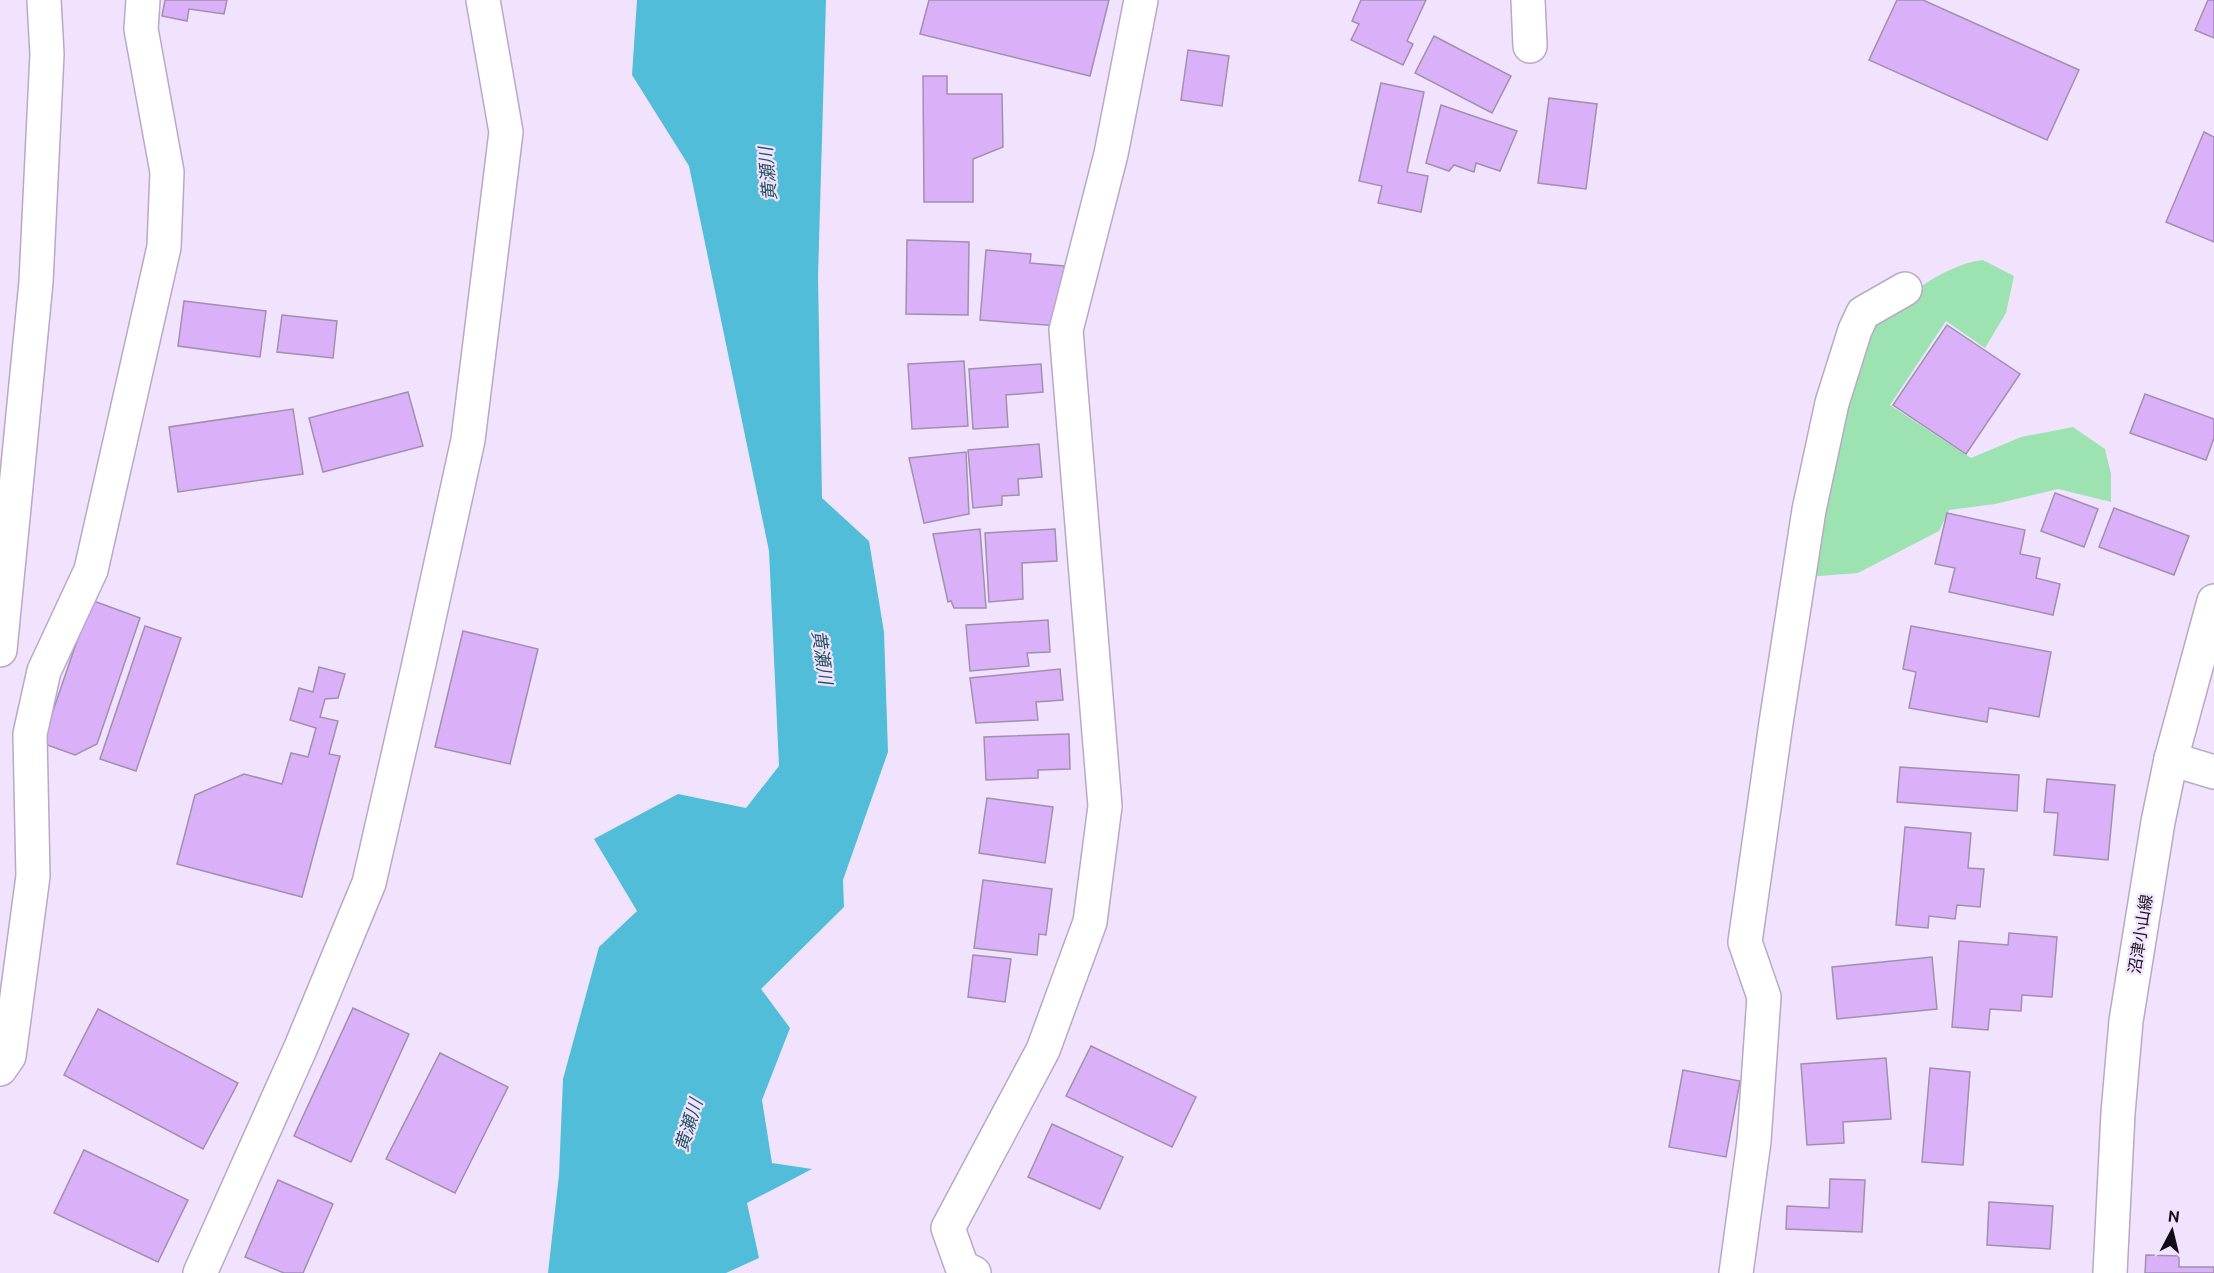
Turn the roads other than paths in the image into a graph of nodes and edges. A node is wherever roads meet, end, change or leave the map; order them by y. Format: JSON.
{"nodes":[{"id":1,"x":44,"y":0,"type":"edge"},
{"id":2,"x":143,"y":0,"type":"edge"},
{"id":3,"x":483,"y":0,"type":"edge"},
{"id":4,"x":1141,"y":0,"type":"edge"},
{"id":5,"x":1528,"y":0,"type":"edge"},
{"id":6,"x":1530,"y":46,"type":"dead end"},
{"id":7,"x":1905,"y":289,"type":"dead end"},
{"id":8,"x":2214,"y":601,"type":"edge"},
{"id":9,"x":0,"y":650,"type":"edge"},
{"id":10,"x":2171,"y":759,"type":"junction"},
{"id":11,"x":2214,"y":772,"type":"edge"},
{"id":12,"x":0,"y":1069,"type":"edge"},
{"id":13,"x":200,"y":1273,"type":"edge"},
{"id":14,"x":974,"y":1273,"type":"edge"},
{"id":15,"x":1736,"y":1273,"type":"edge"},
{"id":16,"x":2110,"y":1273,"type":"edge"}],
"edges":[{"from":1,"to":9,"type":"main road"},
{"from":2,"to":12,"type":"main road"},
{"from":3,"to":13,"type":"main road"},
{"from":4,"to":14,"type":"main road"},
{"from":5,"to":6,"type":"main road"},
{"from":7,"to":15,"type":"main road"},
{"from":8,"to":10,"type":"main road","name":"沼津小山線"},
{"from":10,"to":11,"type":"main road"},
{"from":10,"to":16,"type":"main road","name":"沼津小山線"}]}
